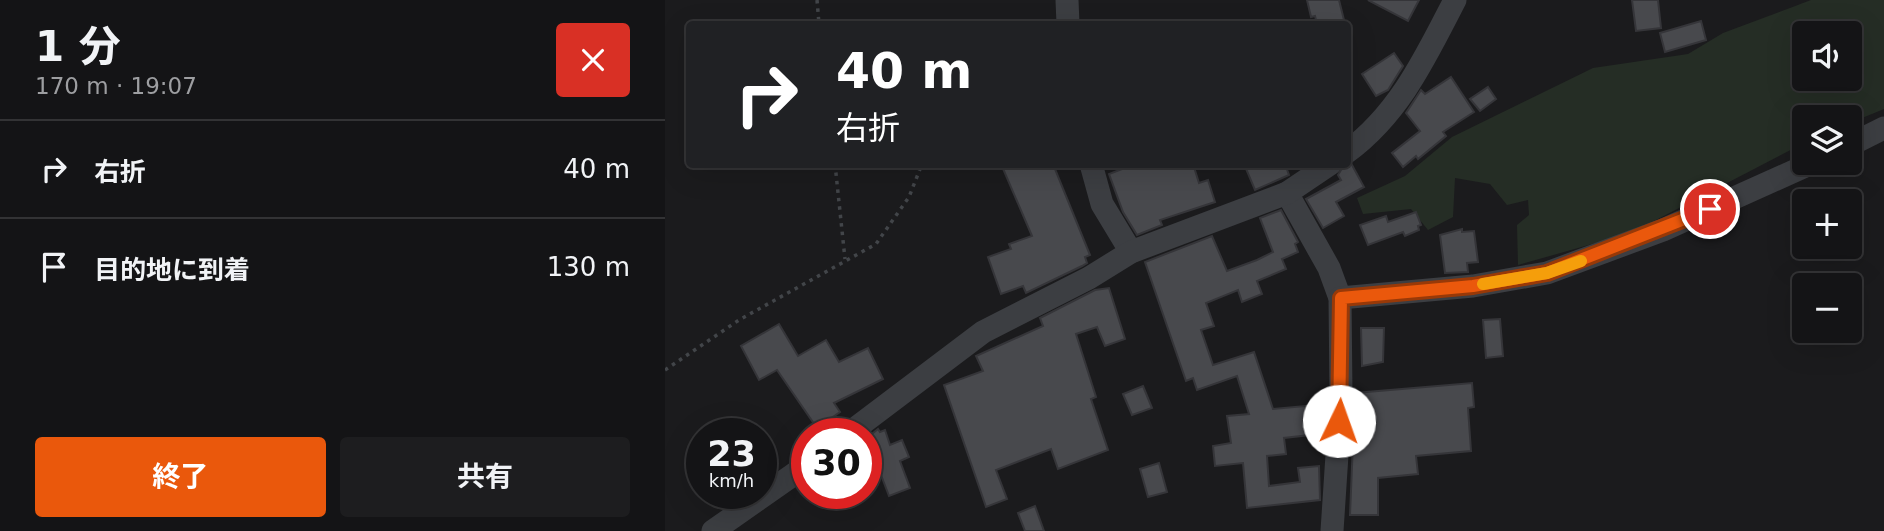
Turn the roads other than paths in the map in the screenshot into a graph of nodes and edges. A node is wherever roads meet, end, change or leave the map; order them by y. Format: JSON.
{"nodes":[{"id":1,"x":1067,"y":0,"type":"edge"},
{"id":2,"x":1455,"y":0,"type":"edge"},
{"id":3,"x":1068,"y":21,"type":"edge"},
{"id":4,"x":1884,"y":128,"type":"edge"},
{"id":5,"x":1862,"y":139,"type":"edge"},
{"id":6,"x":1351,"y":149,"type":"edge"},
{"id":7,"x":1092,"y":168,"type":"edge"},
{"id":8,"x":1324,"y":168,"type":"edge"},
{"id":9,"x":1792,"y":172,"type":"edge"},
{"id":10,"x":1287,"y":192,"type":"junction"},
{"id":11,"x":1131,"y":252,"type":"junction"},
{"id":12,"x":1341,"y":298,"type":"junction"},
{"id":13,"x":869,"y":418,"type":"edge"},
{"id":14,"x":791,"y":476,"type":"edge"},
{"id":15,"x":713,"y":531,"type":"edge"},
{"id":16,"x":1332,"y":531,"type":"edge"}],
"edges":[{"from":1,"to":3,"type":"street"},
{"from":2,"to":6,"type":"street"},
{"from":4,"to":5,"type":"street"},
{"from":7,"to":11,"type":"street"},
{"from":8,"to":10,"type":"street"},
{"from":9,"to":12,"type":"street"},
{"from":10,"to":11,"type":"street"},
{"from":10,"to":12,"type":"street"},
{"from":11,"to":13,"type":"street"},
{"from":12,"to":16,"type":"street"},
{"from":14,"to":15,"type":"street"}]}
